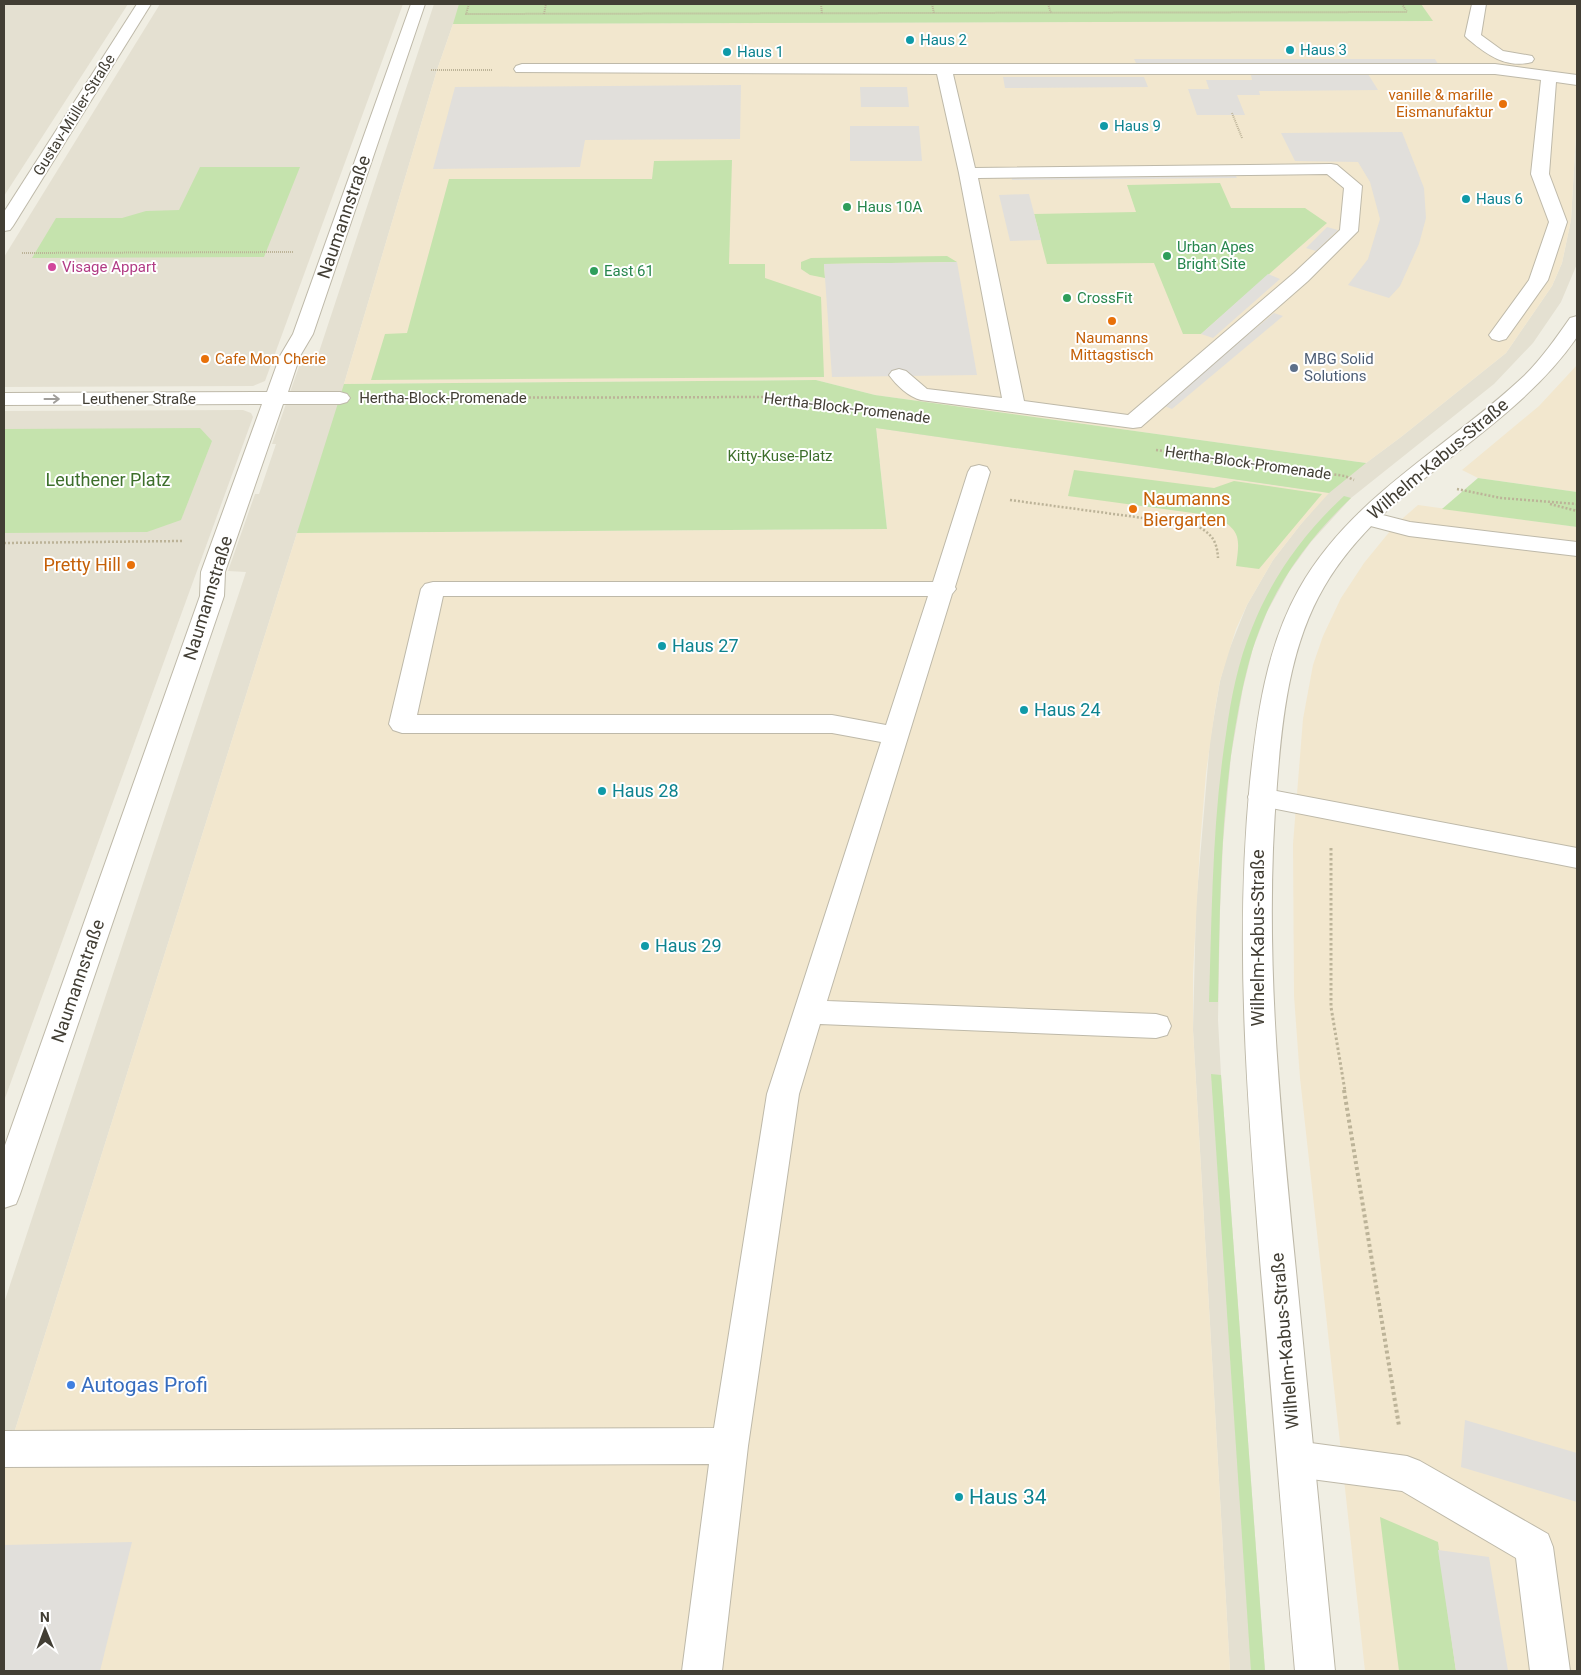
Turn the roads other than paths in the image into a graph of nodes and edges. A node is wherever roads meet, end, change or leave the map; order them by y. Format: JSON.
{"nodes":[{"id":1,"x":144,"y":4,"type":"edge"},
{"id":2,"x":418,"y":4,"type":"edge"},
{"id":3,"x":1479,"y":4,"type":"edge"},
{"id":4,"x":1577,"y":67,"type":"edge"},
{"id":5,"x":613,"y":69,"type":"junction"},
{"id":6,"x":944,"y":69,"type":"junction"},
{"id":7,"x":522,"y":70,"type":"road end"},
{"id":8,"x":1549,"y":76,"type":"junction"},
{"id":9,"x":1577,"y":80,"type":"edge"},
{"id":10,"x":611,"y":86,"type":"dead end"},
{"id":11,"x":968,"y":172,"type":"junction"},
{"id":12,"x":4,"y":226,"type":"edge"},
{"id":13,"x":1577,"y":322,"type":"edge"},
{"id":14,"x":1499,"y":335,"type":"dead end"},
{"id":15,"x":900,"y":375,"type":"dead end"},
{"id":16,"x":275,"y":398,"type":"junction"},
{"id":17,"x":340,"y":398,"type":"road end"},
{"id":18,"x":4,"y":399,"type":"edge"},
{"id":19,"x":1014,"y":406,"type":"junction"},
{"id":20,"x":976,"y":483,"type":"road end"},
{"id":21,"x":1367,"y":518,"type":"junction"},
{"id":22,"x":1577,"y":549,"type":"edge"},
{"id":23,"x":944,"y":589,"type":"junction"},
{"id":24,"x":897,"y":736,"type":"junction"},
{"id":25,"x":1261,"y":797,"type":"junction"},
{"id":26,"x":1577,"y":858,"type":"edge"},
{"id":27,"x":809,"y":1012,"type":"junction"},
{"id":28,"x":1156,"y":1026,"type":"dead end"},
{"id":29,"x":4,"y":1194,"type":"edge"},
{"id":30,"x":730,"y":1446,"type":"junction"},
{"id":31,"x":4,"y":1449,"type":"edge"},
{"id":32,"x":1296,"y":1459,"type":"junction"},
{"id":33,"x":702,"y":1671,"type":"edge"},
{"id":34,"x":1315,"y":1671,"type":"edge"},
{"id":35,"x":1550,"y":1671,"type":"edge"}],
"edges":[{"from":1,"to":12,"type":"street","name":"Gustav-Müller-Straße"},
{"from":2,"to":16,"type":"street","name":"Naumannstraße"},
{"from":3,"to":4,"type":"street"},
{"from":5,"to":6,"type":"street"},
{"from":5,"to":7,"type":"street"},
{"from":5,"to":10,"type":"street"},
{"from":6,"to":8,"type":"street"},
{"from":6,"to":11,"type":"street"},
{"from":8,"to":9,"type":"street"},
{"from":8,"to":14,"type":"street"},
{"from":11,"to":19,"type":"street"},
{"from":11,"to":19,"type":"street"},
{"from":13,"to":21,"type":"street","name":"Wilhelm-Kabus-Straße"},
{"from":15,"to":19,"type":"street"},
{"from":16,"to":17,"type":"street","name":"Hertha-Block-Promenade"},
{"from":18,"to":16,"type":"street","name":"Leuthener Straße","one_way":true},
{"from":16,"to":29,"type":"street","name":"Naumannstraße"},
{"from":20,"to":23,"type":"street"},
{"from":21,"to":22,"type":"street"},
{"from":21,"to":25,"type":"street","name":"Wilhelm-Kabus-Straße"},
{"from":23,"to":24,"type":"street"},
{"from":23,"to":24,"type":"street"},
{"from":24,"to":27,"type":"street"},
{"from":25,"to":26,"type":"street"},
{"from":25,"to":32,"type":"street","name":"Wilhelm-Kabus-Straße"},
{"from":27,"to":28,"type":"street"},
{"from":27,"to":30,"type":"street"},
{"from":30,"to":31,"type":"street"},
{"from":30,"to":33,"type":"street"},
{"from":32,"to":34,"type":"street","name":"Wilhelm-Kabus-Straße"},
{"from":32,"to":35,"type":"street"}]}
